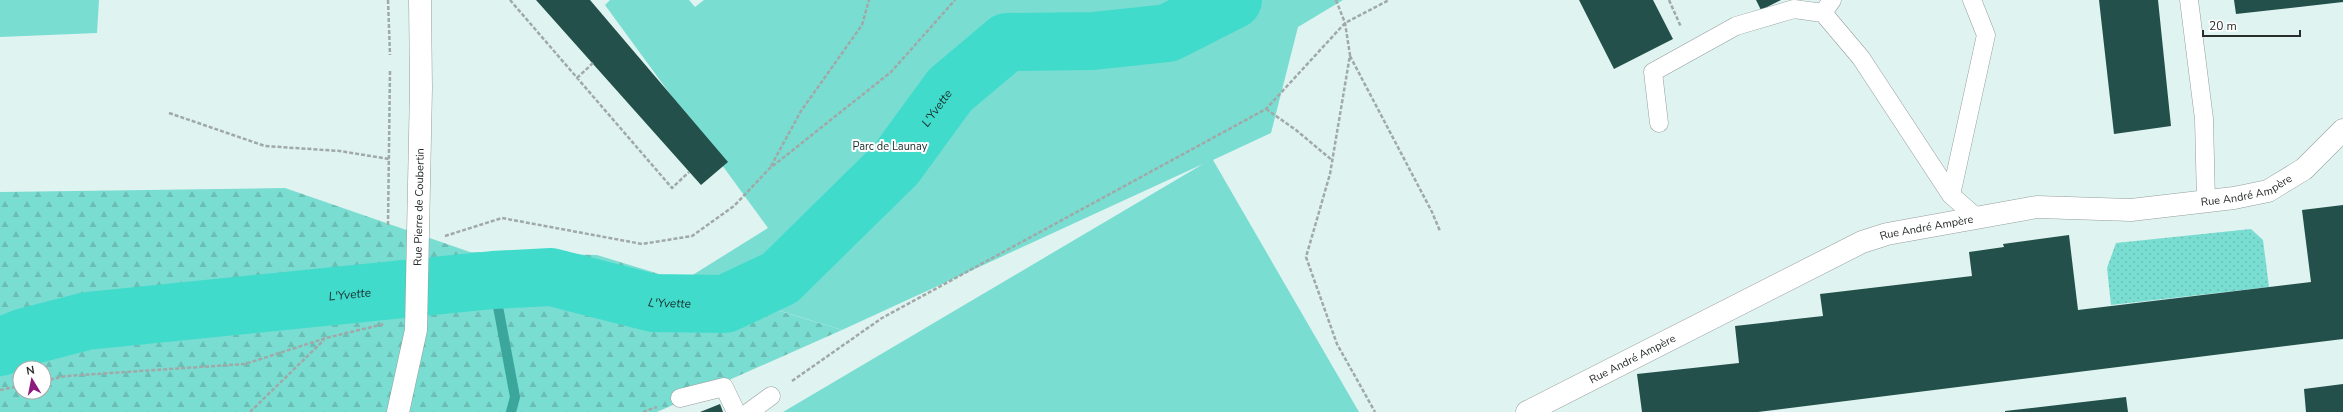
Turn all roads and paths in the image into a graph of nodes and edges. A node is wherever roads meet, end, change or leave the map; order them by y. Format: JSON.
{"nodes":[{"id":1,"x":388,"y":0,"type":"edge"},
{"id":2,"x":420,"y":0,"type":"edge"},
{"id":3,"x":510,"y":0,"type":"edge"},
{"id":4,"x":869,"y":0,"type":"edge"},
{"id":5,"x":955,"y":0,"type":"edge"},
{"id":6,"x":1336,"y":0,"type":"edge"},
{"id":7,"x":1389,"y":0,"type":"edge"},
{"id":8,"x":1972,"y":0,"type":"edge"},
{"id":9,"x":2189,"y":0,"type":"edge"},
{"id":10,"x":1828,"y":6,"type":"edge"},
{"id":11,"x":1345,"y":23,"type":"junction"},
{"id":12,"x":1350,"y":55,"type":"junction"},
{"id":13,"x":593,"y":63,"type":"dead end"},
{"id":14,"x":577,"y":78,"type":"junction"},
{"id":15,"x":1266,"y":109,"type":"junction"},
{"id":16,"x":169,"y":113,"type":"dead end"},
{"id":17,"x":1659,"y":122,"type":"dead end"},
{"id":18,"x":2343,"y":130,"type":"edge"},
{"id":19,"x":389,"y":159,"type":"junction"},
{"id":20,"x":419,"y":159,"type":"junction"},
{"id":21,"x":1333,"y":161,"type":"junction"},
{"id":22,"x":769,"y":169,"type":"junction"},
{"id":23,"x":689,"y":172,"type":"dead end"},
{"id":24,"x":1951,"y":195,"type":"junction"},
{"id":25,"x":2206,"y":202,"type":"junction"},
{"id":26,"x":1977,"y":218,"type":"junction"},
{"id":27,"x":388,"y":227,"type":"dead end"},
{"id":28,"x":1440,"y":231,"type":"dead end"},
{"id":29,"x":416,"y":248,"type":"junction"},
{"id":30,"x":384,"y":324,"type":"dead end"},
{"id":31,"x":326,"y":338,"type":"junction"},
{"id":32,"x":52,"y":379,"type":"edge"},
{"id":33,"x":12,"y":388,"type":"edge"},
{"id":34,"x":0,"y":390,"type":"edge"},
{"id":35,"x":771,"y":396,"type":"joint"},
{"id":36,"x":680,"y":398,"type":"dead end"},
{"id":37,"x":1538,"y":409,"type":"edge"},
{"id":38,"x":250,"y":412,"type":"edge"},
{"id":39,"x":398,"y":412,"type":"edge"},
{"id":40,"x":736,"y":412,"type":"edge"},
{"id":41,"x":749,"y":412,"type":"edge"},
{"id":42,"x":1375,"y":412,"type":"edge"}],
"edges":[{"from":1,"to":19,"type":"path"},
{"from":2,"to":20,"type":"street","name":"Rue Pierre de Coubertin"},
{"from":3,"to":14,"type":"path"},
{"from":4,"to":22,"type":"path"},
{"from":5,"to":22,"type":"path"},
{"from":6,"to":11,"type":"path"},
{"from":7,"to":11,"type":"path"},
{"from":8,"to":24,"type":"lane"},
{"from":9,"to":25,"type":"lane"},
{"from":10,"to":17,"type":"lane"},
{"from":10,"to":24,"type":"lane"},
{"from":11,"to":12,"type":"path"},
{"from":11,"to":15,"type":"path"},
{"from":12,"to":21,"type":"path"},
{"from":12,"to":28,"type":"path"},
{"from":13,"to":14,"type":"path"},
{"from":14,"to":23,"type":"path"},
{"from":15,"to":21,"type":"path"},
{"from":15,"to":35,"type":"path"},
{"from":16,"to":19,"type":"path"},
{"from":18,"to":25,"type":"street","name":"Rue André Ampère"},
{"from":19,"to":20,"type":"path"},
{"from":19,"to":27,"type":"path"},
{"from":20,"to":29,"type":"street","name":"Rue Pierre de Coubertin"},
{"from":21,"to":42,"type":"path"},
{"from":22,"to":29,"type":"path"},
{"from":24,"to":26,"type":"lane"},
{"from":25,"to":26,"type":"street","name":"Rue André Ampère"},
{"from":26,"to":37,"type":"street","name":"Rue André Ampère"},
{"from":29,"to":39,"type":"street","name":"Rue Pierre de Coubertin"},
{"from":30,"to":31,"type":"path"},
{"from":31,"to":32,"type":"path"},
{"from":31,"to":38,"type":"path"},
{"from":33,"to":34,"type":"path"},
{"from":35,"to":41,"type":"lane"},
{"from":36,"to":40,"type":"lane"}]}
